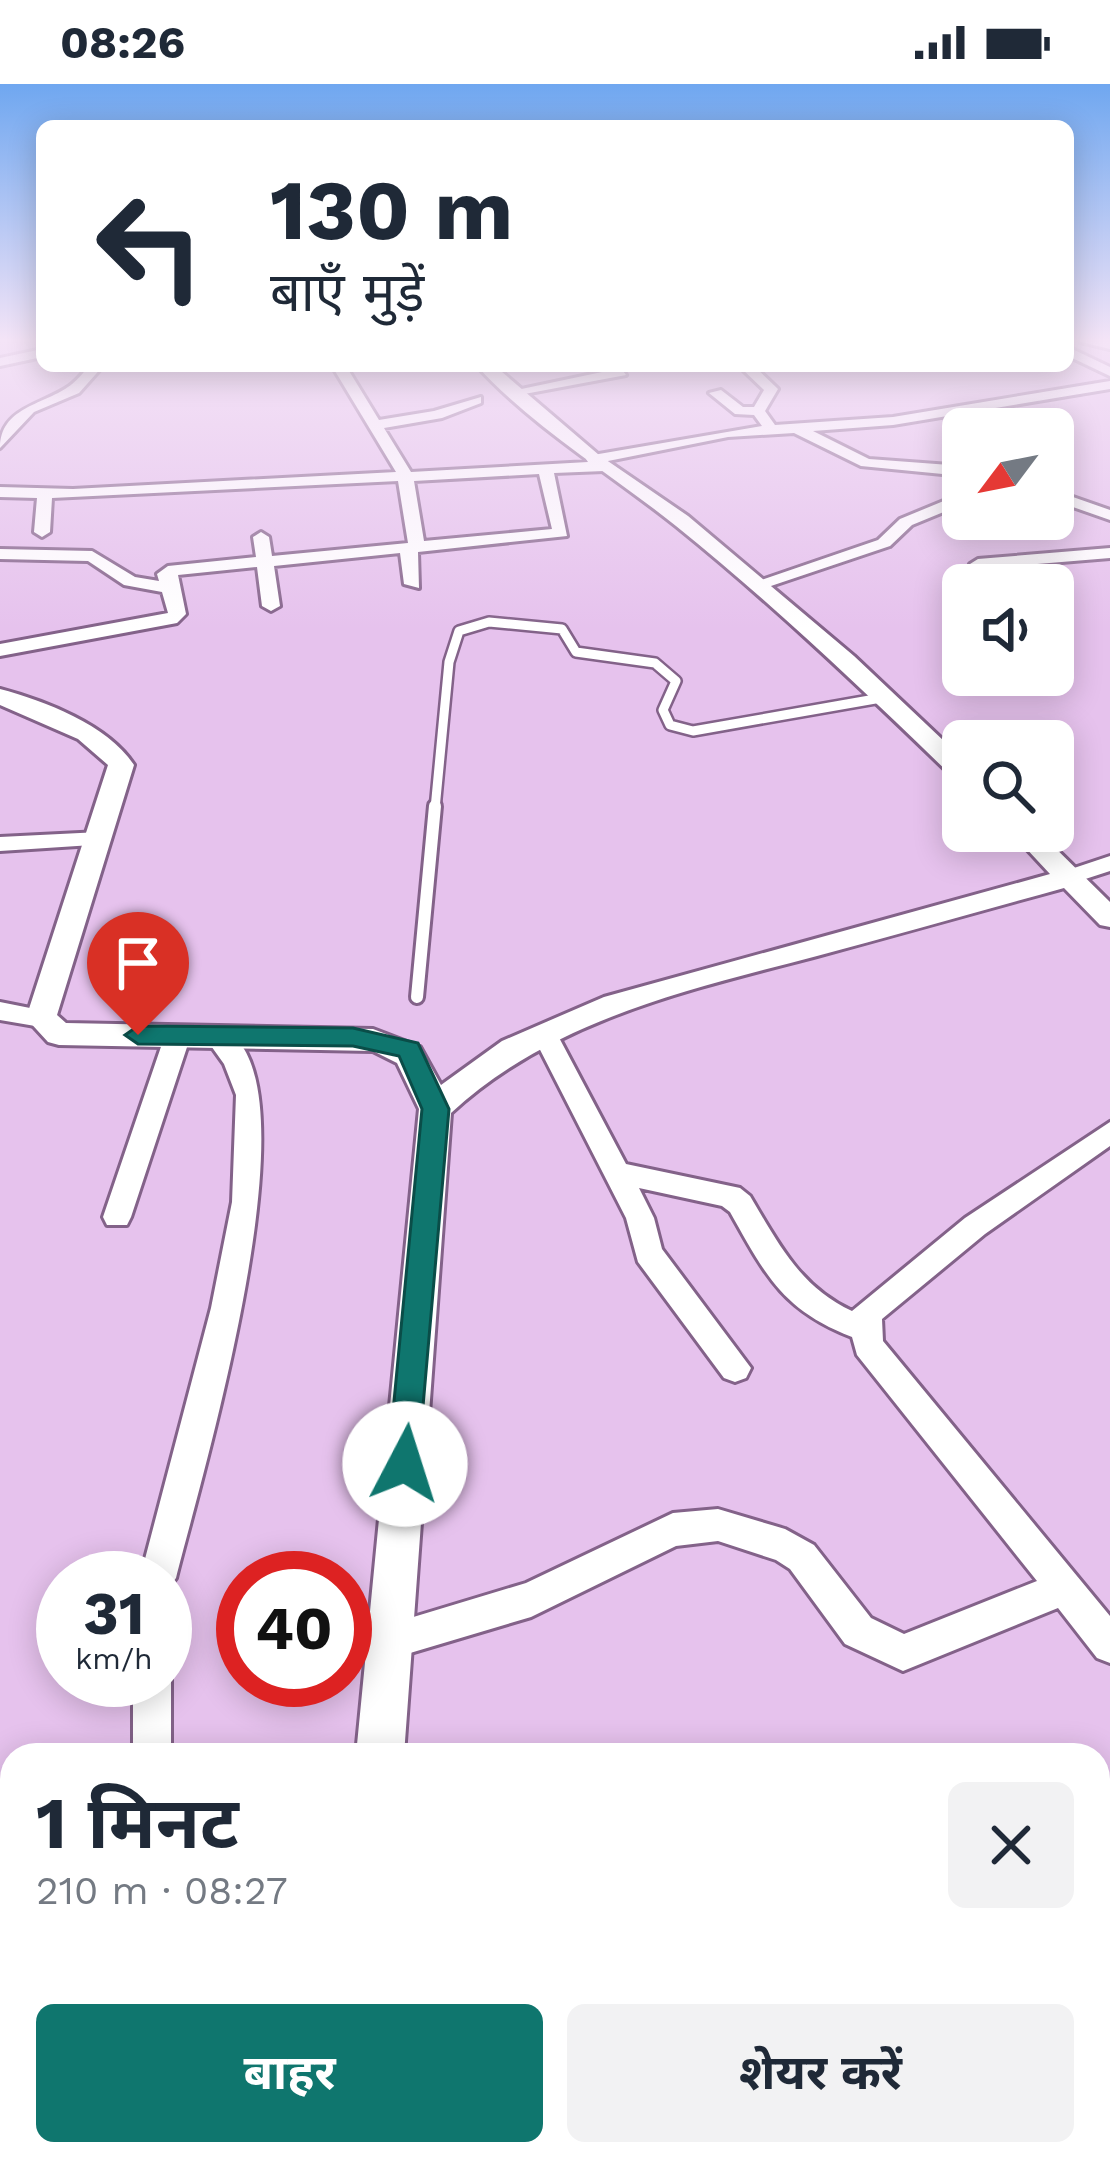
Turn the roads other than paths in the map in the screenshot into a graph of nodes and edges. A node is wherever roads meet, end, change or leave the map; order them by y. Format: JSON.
{"nodes":[{"id":1,"x":382,"y":435,"type":"edge"},
{"id":2,"x":568,"y":435,"type":"edge"},
{"id":3,"x":734,"y":435,"type":"edge"},
{"id":4,"x":809,"y":435,"type":"edge"},
{"id":5,"x":598,"y":462,"type":"junction"},
{"id":6,"x":544,"y":467,"type":"junction"},
{"id":7,"x":942,"y":469,"type":"edge"},
{"id":8,"x":405,"y":475,"type":"junction"},
{"id":9,"x":0,"y":492,"type":"edge"},
{"id":10,"x":45,"y":494,"type":"junction"},
{"id":11,"x":1074,"y":503,"type":"edge"},
{"id":12,"x":942,"y":506,"type":"edge"},
{"id":13,"x":1110,"y":514,"type":"edge"},
{"id":14,"x":42,"y":532,"type":"dead end"},
{"id":15,"x":261,"y":538,"type":"dead end"},
{"id":16,"x":417,"y":546,"type":"junction"},
{"id":17,"x":1110,"y":553,"type":"edge"},
{"id":18,"x":0,"y":554,"type":"edge"},
{"id":19,"x":264,"y":561,"type":"junction"},
{"id":20,"x":978,"y":564,"type":"dead end"},
{"id":21,"x":413,"y":584,"type":"dead end"},
{"id":22,"x":756,"y":585,"type":"junction"},
{"id":23,"x":169,"y":588,"type":"junction"},
{"id":24,"x":271,"y":606,"type":"dead end"},
{"id":25,"x":0,"y":650,"type":"edge"},
{"id":26,"x":0,"y":696,"type":"edge"},
{"id":27,"x":881,"y":698,"type":"junction"},
{"id":28,"x":942,"y":754,"type":"edge"},
{"id":29,"x":100,"y":839,"type":"junction"},
{"id":30,"x":0,"y":844,"type":"edge"},
{"id":31,"x":1044,"y":852,"type":"edge"},
{"id":32,"x":1110,"y":863,"type":"edge"},
{"id":33,"x":1070,"y":877,"type":"junction"},
{"id":34,"x":1110,"y":918,"type":"edge"},
{"id":35,"x":417,"y":997,"type":"dead end"},
{"id":36,"x":0,"y":1011,"type":"edge"},
{"id":37,"x":40,"y":1018,"type":"junction"},
{"id":38,"x":178,"y":1036,"type":"junction"},
{"id":39,"x":217,"y":1036,"type":"junction"},
{"id":40,"x":546,"y":1036,"type":"junction"},
{"id":41,"x":435,"y":1109,"type":"junction"},
{"id":42,"x":1110,"y":1132,"type":"edge"},
{"id":43,"x":617,"y":1173,"type":"junction"},
{"id":44,"x":117,"y":1217,"type":"dead end"},
{"id":45,"x":863,"y":1328,"type":"junction"},
{"id":46,"x":735,"y":1368,"type":"dead end"},
{"id":47,"x":165,"y":1551,"type":"edge"},
{"id":48,"x":1064,"y":1588,"type":"junction"},
{"id":49,"x":390,"y":1641,"type":"junction"},
{"id":50,"x":1110,"y":1645,"type":"edge"},
{"id":51,"x":152,"y":1707,"type":"edge"},
{"id":52,"x":152,"y":1743,"type":"edge"},
{"id":53,"x":381,"y":1743,"type":"edge"}],
"edges":[{"from":1,"to":8,"type":"street"},
{"from":2,"to":5,"type":"street"},
{"from":3,"to":5,"type":"street"},
{"from":4,"to":7,"type":"street"},
{"from":5,"to":6,"type":"street"},
{"from":5,"to":22,"type":"street"},
{"from":6,"to":8,"type":"street"},
{"from":6,"to":16,"type":"street"},
{"from":8,"to":10,"type":"street"},
{"from":8,"to":16,"type":"street"},
{"from":9,"to":10,"type":"street"},
{"from":10,"to":14,"type":"street"},
{"from":11,"to":13,"type":"street"},
{"from":12,"to":22,"type":"street"},
{"from":15,"to":19,"type":"street"},
{"from":16,"to":19,"type":"street"},
{"from":16,"to":21,"type":"street"},
{"from":17,"to":20,"type":"street"},
{"from":18,"to":23,"type":"street"},
{"from":19,"to":23,"type":"street"},
{"from":19,"to":24,"type":"street"},
{"from":22,"to":27,"type":"street"},
{"from":23,"to":25,"type":"street"},
{"from":26,"to":29,"type":"street"},
{"from":27,"to":28,"type":"street"},
{"from":27,"to":35,"type":"lane"},
{"from":29,"to":30,"type":"street"},
{"from":29,"to":37,"type":"street"},
{"from":31,"to":33,"type":"street"},
{"from":32,"to":33,"type":"street"},
{"from":33,"to":34,"type":"street"},
{"from":33,"to":40,"type":"street"},
{"from":36,"to":37,"type":"street"},
{"from":37,"to":38,"type":"street"},
{"from":38,"to":39,"type":"street"},
{"from":38,"to":44,"type":"street"},
{"from":39,"to":41,"type":"street"},
{"from":39,"to":47,"type":"street"},
{"from":40,"to":41,"type":"street"},
{"from":40,"to":43,"type":"street"},
{"from":41,"to":49,"type":"street"},
{"from":42,"to":45,"type":"street"},
{"from":43,"to":45,"type":"street"},
{"from":43,"to":46,"type":"street"},
{"from":45,"to":48,"type":"street"},
{"from":48,"to":49,"type":"street"},
{"from":48,"to":50,"type":"street"},
{"from":49,"to":53,"type":"street"},
{"from":51,"to":52,"type":"street"}]}
